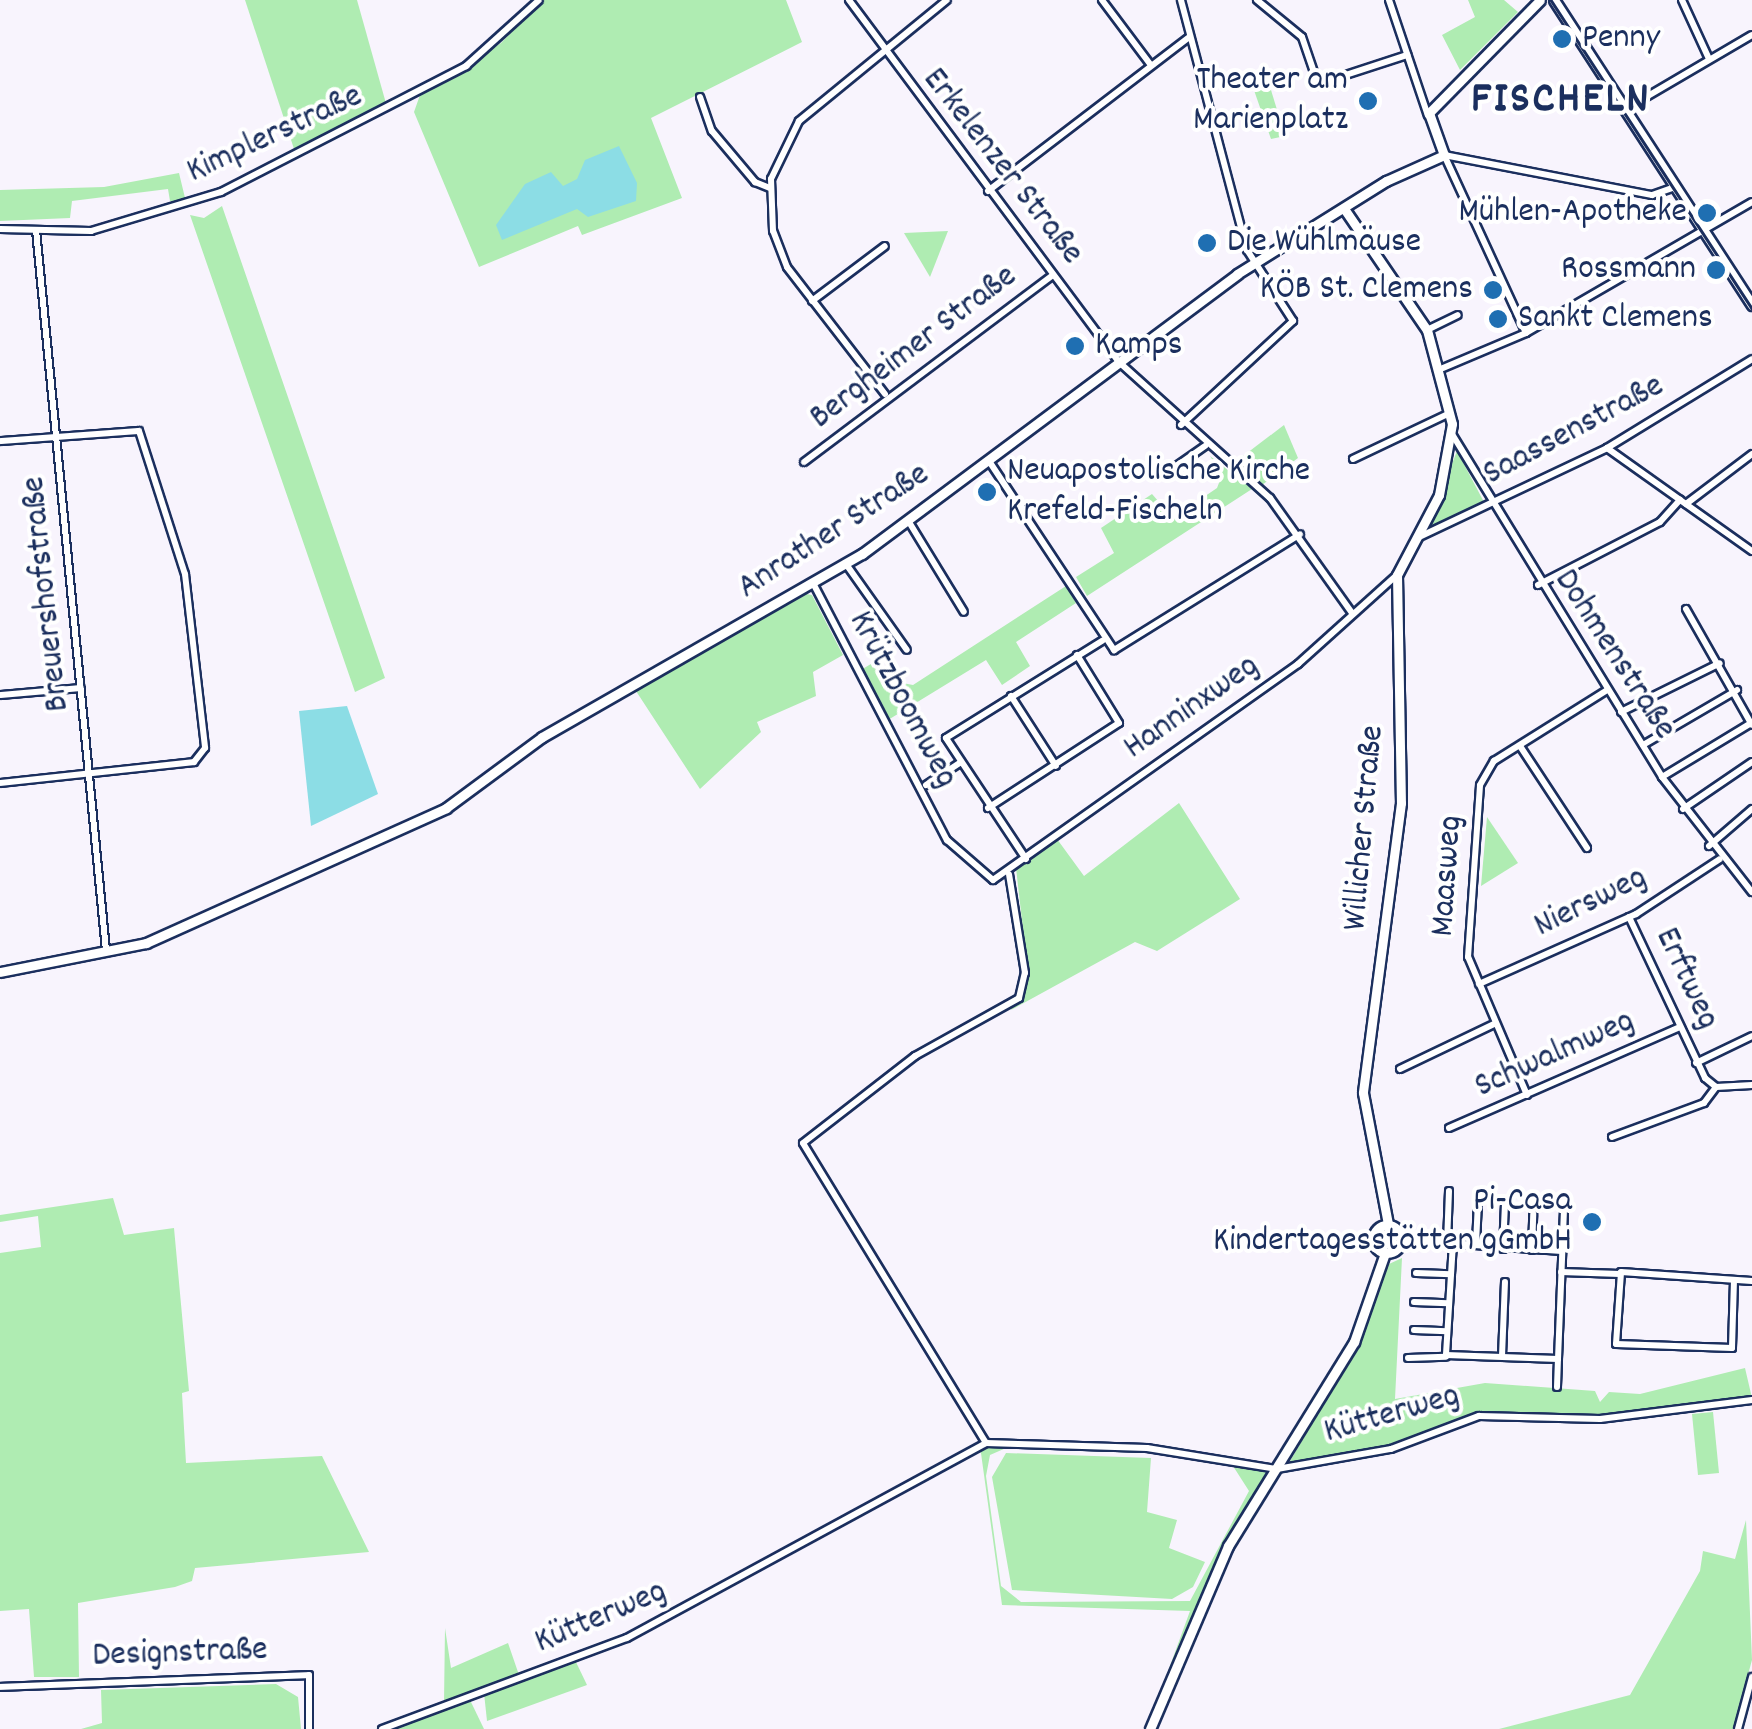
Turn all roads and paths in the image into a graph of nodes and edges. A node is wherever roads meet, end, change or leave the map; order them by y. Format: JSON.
{"nodes":[{"id":1,"x":538,"y":0,"type":"edge"},
{"id":2,"x":849,"y":0,"type":"edge"},
{"id":3,"x":947,"y":0,"type":"edge"},
{"id":4,"x":1102,"y":0,"type":"edge"},
{"id":5,"x":1182,"y":0,"type":"edge"},
{"id":6,"x":1257,"y":0,"type":"edge"},
{"id":7,"x":1388,"y":0,"type":"edge"},
{"id":8,"x":1540,"y":0,"type":"edge"},
{"id":9,"x":1554,"y":0,"type":"edge"},
{"id":10,"x":1682,"y":0,"type":"edge"},
{"id":11,"x":1752,"y":35,"type":"edge"},
{"id":12,"x":1188,"y":38,"type":"junction"},
{"id":13,"x":880,"y":51,"type":"junction"},
{"id":14,"x":1407,"y":54,"type":"junction"},
{"id":15,"x":1709,"y":59,"type":"junction"},
{"id":16,"x":1150,"y":64,"type":"junction"},
{"id":17,"x":700,"y":98,"type":"dead end"},
{"id":18,"x":1623,"y":111,"type":"junction"},
{"id":19,"x":1428,"y":117,"type":"junction"},
{"id":20,"x":1444,"y":155,"type":"junction"},
{"id":21,"x":770,"y":188,"type":"junction"},
{"id":22,"x":1672,"y":188,"type":"junction"},
{"id":23,"x":988,"y":191,"type":"junction"},
{"id":24,"x":1752,"y":202,"type":"edge"},
{"id":25,"x":1345,"y":210,"type":"junction"},
{"id":26,"x":0,"y":229,"type":"edge"},
{"id":27,"x":1700,"y":229,"type":"junction"},
{"id":28,"x":36,"y":230,"type":"junction"},
{"id":29,"x":885,"y":246,"type":"dead end"},
{"id":30,"x":1254,"y":263,"type":"junction"},
{"id":31,"x":1054,"y":274,"type":"junction"},
{"id":32,"x":812,"y":300,"type":"junction"},
{"id":33,"x":1752,"y":306,"type":"edge"},
{"id":34,"x":1458,"y":315,"type":"dead end"},
{"id":35,"x":1427,"y":330,"type":"junction"},
{"id":36,"x":1526,"y":333,"type":"junction"},
{"id":37,"x":1752,"y":359,"type":"edge"},
{"id":38,"x":1120,"y":363,"type":"junction"},
{"id":39,"x":1443,"y":368,"type":"junction"},
{"id":40,"x":885,"y":394,"type":"junction"},
{"id":41,"x":1451,"y":412,"type":"junction"},
{"id":42,"x":1180,"y":425,"type":"junction"},
{"id":43,"x":56,"y":436,"type":"junction"},
{"id":44,"x":0,"y":440,"type":"edge"},
{"id":45,"x":1451,"y":440,"type":"junction"},
{"id":46,"x":1204,"y":446,"type":"junction"},
{"id":47,"x":1607,"y":448,"type":"junction"},
{"id":48,"x":1752,"y":454,"type":"edge"},
{"id":49,"x":1354,"y":459,"type":"dead end"},
{"id":50,"x":988,"y":461,"type":"junction"},
{"id":51,"x":804,"y":462,"type":"dead end"},
{"id":52,"x":1165,"y":474,"type":"dead end"},
{"id":53,"x":1683,"y":502,"type":"junction"},
{"id":54,"x":1490,"y":505,"type":"junction"},
{"id":55,"x":909,"y":522,"type":"junction"},
{"id":56,"x":1300,"y":534,"type":"junction"},
{"id":57,"x":1416,"y":538,"type":"junction"},
{"id":58,"x":1752,"y":551,"type":"edge"},
{"id":59,"x":846,"y":564,"type":"junction"},
{"id":60,"x":1397,"y":575,"type":"junction"},
{"id":61,"x":813,"y":583,"type":"junction"},
{"id":62,"x":1538,"y":585,"type":"junction"},
{"id":63,"x":1686,"y":609,"type":"dead end"},
{"id":64,"x":964,"y":612,"type":"dead end"},
{"id":65,"x":1352,"y":613,"type":"junction"},
{"id":66,"x":1102,"y":641,"type":"junction"},
{"id":67,"x":907,"y":650,"type":"dead end"},
{"id":68,"x":1077,"y":654,"type":"junction"},
{"id":69,"x":1720,"y":663,"type":"junction"},
{"id":70,"x":81,"y":688,"type":"junction"},
{"id":71,"x":1607,"y":690,"type":"junction"},
{"id":72,"x":1737,"y":690,"type":"junction"},
{"id":73,"x":0,"y":695,"type":"edge"},
{"id":74,"x":1010,"y":696,"type":"junction"},
{"id":75,"x":1749,"y":706,"type":"edge"},
{"id":76,"x":1622,"y":712,"type":"junction"},
{"id":77,"x":1751,"y":724,"type":"edge"},
{"id":78,"x":1643,"y":745,"type":"junction"},
{"id":79,"x":1520,"y":746,"type":"junction"},
{"id":80,"x":960,"y":762,"type":"junction"},
{"id":81,"x":1752,"y":762,"type":"edge"},
{"id":82,"x":1056,"y":766,"type":"junction"},
{"id":83,"x":90,"y":774,"type":"junction"},
{"id":84,"x":1662,"y":777,"type":"junction"},
{"id":85,"x":0,"y":783,"type":"edge"},
{"id":86,"x":926,"y":785,"type":"dead end"},
{"id":87,"x":988,"y":808,"type":"junction"},
{"id":88,"x":1683,"y":809,"type":"junction"},
{"id":89,"x":1752,"y":809,"type":"edge"},
{"id":90,"x":1709,"y":846,"type":"junction"},
{"id":91,"x":1588,"y":848,"type":"dead end"},
{"id":92,"x":1026,"y":859,"type":"junction"},
{"id":93,"x":1720,"y":859,"type":"junction"},
{"id":94,"x":1010,"y":874,"type":"junction"},
{"id":95,"x":1752,"y":892,"type":"edge"},
{"id":96,"x":1630,"y":916,"type":"junction"},
{"id":97,"x":106,"y":953,"type":"junction"},
{"id":98,"x":0,"y":972,"type":"edge"},
{"id":99,"x":1479,"y":984,"type":"junction"},
{"id":100,"x":1496,"y":1023,"type":"junction"},
{"id":101,"x":1680,"y":1027,"type":"junction"},
{"id":102,"x":1752,"y":1036,"type":"edge"},
{"id":103,"x":1696,"y":1062,"type":"junction"},
{"id":104,"x":1400,"y":1069,"type":"dead end"},
{"id":105,"x":1752,"y":1085,"type":"edge"},
{"id":106,"x":1716,"y":1086,"type":"junction"},
{"id":107,"x":1527,"y":1095,"type":"junction"},
{"id":108,"x":1449,"y":1128,"type":"dead end"},
{"id":109,"x":1612,"y":1137,"type":"dead end"},
{"id":110,"x":1450,"y":1192,"type":"dead end"},
{"id":111,"x":1478,"y":1201,"type":"dead end"},
{"id":112,"x":1505,"y":1204,"type":"dead end"},
{"id":113,"x":1564,"y":1208,"type":"dead end"},
{"id":114,"x":1533,"y":1214,"type":"dead end"},
{"id":115,"x":1388,"y":1224,"type":"junction"},
{"id":116,"x":1401,"y":1240,"type":"junction"},
{"id":117,"x":1450,"y":1243,"type":"junction"},
{"id":118,"x":1476,"y":1244,"type":"junction"},
{"id":119,"x":1503,"y":1249,"type":"junction"},
{"id":120,"x":1532,"y":1250,"type":"junction"},
{"id":121,"x":1562,"y":1252,"type":"junction"},
{"id":122,"x":1385,"y":1253,"type":"junction"},
{"id":123,"x":1561,"y":1272,"type":"junction"},
{"id":124,"x":1621,"y":1273,"type":"junction"},
{"id":125,"x":1416,"y":1274,"type":"dead end"},
{"id":126,"x":1451,"y":1274,"type":"junction"},
{"id":127,"x":1734,"y":1280,"type":"junction"},
{"id":128,"x":1752,"y":1281,"type":"edge"},
{"id":129,"x":1505,"y":1282,"type":"dead end"},
{"id":130,"x":1414,"y":1302,"type":"dead end"},
{"id":131,"x":1448,"y":1304,"type":"junction"},
{"id":132,"x":1414,"y":1330,"type":"dead end"},
{"id":133,"x":1447,"y":1331,"type":"junction"},
{"id":134,"x":1446,"y":1356,"type":"junction"},
{"id":135,"x":1502,"y":1356,"type":"junction"},
{"id":136,"x":1408,"y":1358,"type":"dead end"},
{"id":137,"x":1558,"y":1359,"type":"junction"},
{"id":138,"x":1557,"y":1387,"type":"dead end"},
{"id":139,"x":1752,"y":1400,"type":"edge"},
{"id":140,"x":986,"y":1443,"type":"junction"},
{"id":141,"x":1277,"y":1468,"type":"junction"},
{"id":142,"x":1752,"y":1678,"type":"edge"},
{"id":143,"x":0,"y":1687,"type":"edge"},
{"id":144,"x":309,"y":1729,"type":"edge"},
{"id":145,"x":382,"y":1729,"type":"edge"},
{"id":146,"x":1150,"y":1729,"type":"edge"},
{"id":147,"x":1738,"y":1729,"type":"edge"}],
"edges":[{"from":1,"to":28,"type":"street","name":"Kimplerstraße"},
{"from":2,"to":13,"type":"street","name":"Erkelenzer Straße"},
{"from":3,"to":13,"type":"street"},
{"from":4,"to":16,"type":"street"},
{"from":5,"to":12,"type":"street"},
{"from":6,"to":14,"type":"street"},
{"from":7,"to":14,"type":"street"},
{"from":8,"to":19,"type":"main road"},
{"from":9,"to":18,"type":"main road"},
{"from":10,"to":15,"type":"street"},
{"from":11,"to":15,"type":"street"},
{"from":12,"to":16,"type":"street"},
{"from":12,"to":30,"type":"street"},
{"from":13,"to":21,"type":"street"},
{"from":13,"to":23,"type":"street","name":"Erkelenzer Straße"},
{"from":14,"to":19,"type":"street"},
{"from":15,"to":18,"type":"street"},
{"from":16,"to":23,"type":"street"},
{"from":17,"to":21,"type":"street"},
{"from":18,"to":22,"type":"main road"},
{"from":19,"to":20,"type":"main road"},
{"from":20,"to":22,"type":"street"},
{"from":20,"to":25,"type":"main road","name":"Anrather Straße"},
{"from":20,"to":36,"type":"street"},
{"from":21,"to":32,"type":"street"},
{"from":22,"to":27,"type":"main road"},
{"from":23,"to":31,"type":"street","name":"Erkelenzer Straße"},
{"from":24,"to":27,"type":"street"},
{"from":25,"to":30,"type":"main road","name":"Anrather Straße"},
{"from":25,"to":35,"type":"main road","name":"Willicher Straße"},
{"from":26,"to":28,"type":"street","name":"Kimplerstraße"},
{"from":27,"to":33,"type":"main road"},
{"from":27,"to":36,"type":"street"},
{"from":28,"to":43,"type":"street","name":"Breuershofstraße"},
{"from":29,"to":32,"type":"street"},
{"from":30,"to":38,"type":"main road","name":"Anrather Straße"},
{"from":30,"to":42,"type":"street"},
{"from":31,"to":38,"type":"street","name":"Erkelenzer Straße"},
{"from":31,"to":40,"type":"street","name":"Bergheimer Straße"},
{"from":32,"to":40,"type":"street"},
{"from":34,"to":35,"type":"street"},
{"from":35,"to":39,"type":"main road","name":"Willicher Straße"},
{"from":36,"to":39,"type":"street"},
{"from":37,"to":47,"type":"street","name":"Saassenstraße"},
{"from":38,"to":42,"type":"street","name":"Erkelenzer Straße"},
{"from":38,"to":50,"type":"main road","name":"Anrather Straße"},
{"from":39,"to":41,"type":"main road","name":"Willicher Straße"},
{"from":40,"to":51,"type":"street","name":"Bergheimer Straße"},
{"from":41,"to":45,"type":"main road","name":"Willicher Straße"},
{"from":41,"to":49,"type":"street"},
{"from":42,"to":46,"type":"street","name":"Erkelenzer Straße"},
{"from":43,"to":44,"type":"street"},
{"from":43,"to":70,"type":"street","name":"Breuershofstraße"},
{"from":43,"to":83,"type":"street"},
{"from":45,"to":54,"type":"street","name":"Dohmenstraße"},
{"from":45,"to":57,"type":"main road","name":"Willicher Straße"},
{"from":46,"to":52,"type":"street"},
{"from":46,"to":56,"type":"street","name":"Erkelenzer Straße"},
{"from":47,"to":53,"type":"street"},
{"from":47,"to":54,"type":"street","name":"Saassenstraße"},
{"from":48,"to":53,"type":"street"},
{"from":50,"to":55,"type":"main road","name":"Anrather Straße"},
{"from":50,"to":66,"type":"street"},
{"from":53,"to":58,"type":"street"},
{"from":53,"to":62,"type":"street"},
{"from":54,"to":57,"type":"street","name":"Saassenstraße"},
{"from":54,"to":62,"type":"street","name":"Dohmenstraße"},
{"from":55,"to":59,"type":"main road","name":"Anrather Straße"},
{"from":55,"to":64,"type":"street"},
{"from":56,"to":65,"type":"street","name":"Erkelenzer Straße"},
{"from":56,"to":66,"type":"street"},
{"from":57,"to":60,"type":"main road","name":"Willicher Straße"},
{"from":59,"to":61,"type":"main road","name":"Anrather Straße"},
{"from":59,"to":67,"type":"street"},
{"from":60,"to":65,"type":"street","name":"Hanninxweg"},
{"from":60,"to":115,"type":"main road","name":"Willicher Straße"},
{"from":61,"to":94,"type":"street","name":"Krützboomweg"},
{"from":61,"to":97,"type":"main road","name":"Anrather Straße"},
{"from":62,"to":71,"type":"street","name":"Dohmenstraße"},
{"from":63,"to":69,"type":"street"},
{"from":65,"to":92,"type":"street","name":"Hanninxweg"},
{"from":66,"to":68,"type":"street"},
{"from":68,"to":74,"type":"street"},
{"from":68,"to":82,"type":"street"},
{"from":69,"to":72,"type":"street"},
{"from":69,"to":76,"type":"street"},
{"from":70,"to":73,"type":"street"},
{"from":70,"to":83,"type":"street","name":"Breuershofstraße"},
{"from":71,"to":76,"type":"street","name":"Dohmenstraße"},
{"from":71,"to":79,"type":"street","name":"Maasweg"},
{"from":72,"to":75,"type":"street"},
{"from":72,"to":78,"type":"street"},
{"from":74,"to":80,"type":"street"},
{"from":74,"to":82,"type":"street"},
{"from":75,"to":77,"type":"street"},
{"from":76,"to":78,"type":"street","name":"Dohmenstraße"},
{"from":77,"to":84,"type":"street"},
{"from":78,"to":84,"type":"street","name":"Dohmenstraße"},
{"from":79,"to":91,"type":"street"},
{"from":79,"to":99,"type":"street","name":"Maasweg"},
{"from":80,"to":86,"type":"street"},
{"from":80,"to":87,"type":"street"},
{"from":81,"to":88,"type":"street"},
{"from":82,"to":87,"type":"street"},
{"from":83,"to":85,"type":"street"},
{"from":83,"to":97,"type":"street","name":"Breuershofstraße"},
{"from":84,"to":88,"type":"street","name":"Dohmenstraße"},
{"from":87,"to":92,"type":"street"},
{"from":88,"to":90,"type":"street","name":"Dohmenstraße"},
{"from":89,"to":90,"type":"street"},
{"from":90,"to":93,"type":"street","name":"Dohmenstraße"},
{"from":92,"to":94,"type":"street","name":"Hanninxweg"},
{"from":93,"to":95,"type":"street","name":"Dohmenstraße"},
{"from":93,"to":96,"type":"street","name":"Niersweg"},
{"from":94,"to":140,"type":"street"},
{"from":96,"to":99,"type":"street","name":"Niersweg"},
{"from":96,"to":101,"type":"street","name":"Erftweg"},
{"from":97,"to":98,"type":"main road","name":"Anrather Straße"},
{"from":99,"to":100,"type":"street","name":"Maasweg"},
{"from":100,"to":104,"type":"street"},
{"from":100,"to":107,"type":"street","name":"Maasweg"},
{"from":101,"to":103,"type":"street","name":"Erftweg"},
{"from":101,"to":107,"type":"street","name":"Schwalmweg"},
{"from":102,"to":103,"type":"street","name":"Erftweg"},
{"from":103,"to":106,"type":"street","name":"Erftweg"},
{"from":105,"to":106,"type":"street"},
{"from":106,"to":109,"type":"street"},
{"from":107,"to":108,"type":"street","name":"Schwalmweg"},
{"from":110,"to":117,"type":"street"},
{"from":111,"to":118,"type":"street"},
{"from":112,"to":119,"type":"street"},
{"from":113,"to":121,"type":"street"},
{"from":114,"to":120,"type":"street"},
{"from":115,"to":116,"type":"main road"},
{"from":115,"to":122,"type":"main road"},
{"from":116,"to":117,"type":"street"},
{"from":116,"to":122,"type":"main road"},
{"from":117,"to":118,"type":"street"},
{"from":117,"to":126,"type":"street"},
{"from":118,"to":119,"type":"street"},
{"from":119,"to":120,"type":"street"},
{"from":120,"to":121,"type":"street"},
{"from":121,"to":123,"type":"street"},
{"from":122,"to":141,"type":"main road"},
{"from":123,"to":124,"type":"street"},
{"from":123,"to":137,"type":"street"},
{"from":124,"to":127,"type":"street"},
{"from":124,"to":127,"type":"street"},
{"from":125,"to":126,"type":"street"},
{"from":126,"to":131,"type":"street"},
{"from":127,"to":128,"type":"street"},
{"from":129,"to":135,"type":"street"},
{"from":130,"to":131,"type":"street"},
{"from":131,"to":133,"type":"street"},
{"from":132,"to":133,"type":"street"},
{"from":133,"to":134,"type":"street"},
{"from":134,"to":135,"type":"street"},
{"from":134,"to":136,"type":"street"},
{"from":135,"to":137,"type":"street"},
{"from":137,"to":138,"type":"street"},
{"from":139,"to":141,"type":"street","name":"Kütterweg"},
{"from":140,"to":141,"type":"street","name":"Kütterweg"},
{"from":140,"to":145,"type":"street","name":"Kütterweg"},
{"from":141,"to":146,"type":"main road"},
{"from":142,"to":147,"type":"street"},
{"from":143,"to":144,"type":"street","name":"Designstraße"}]}
